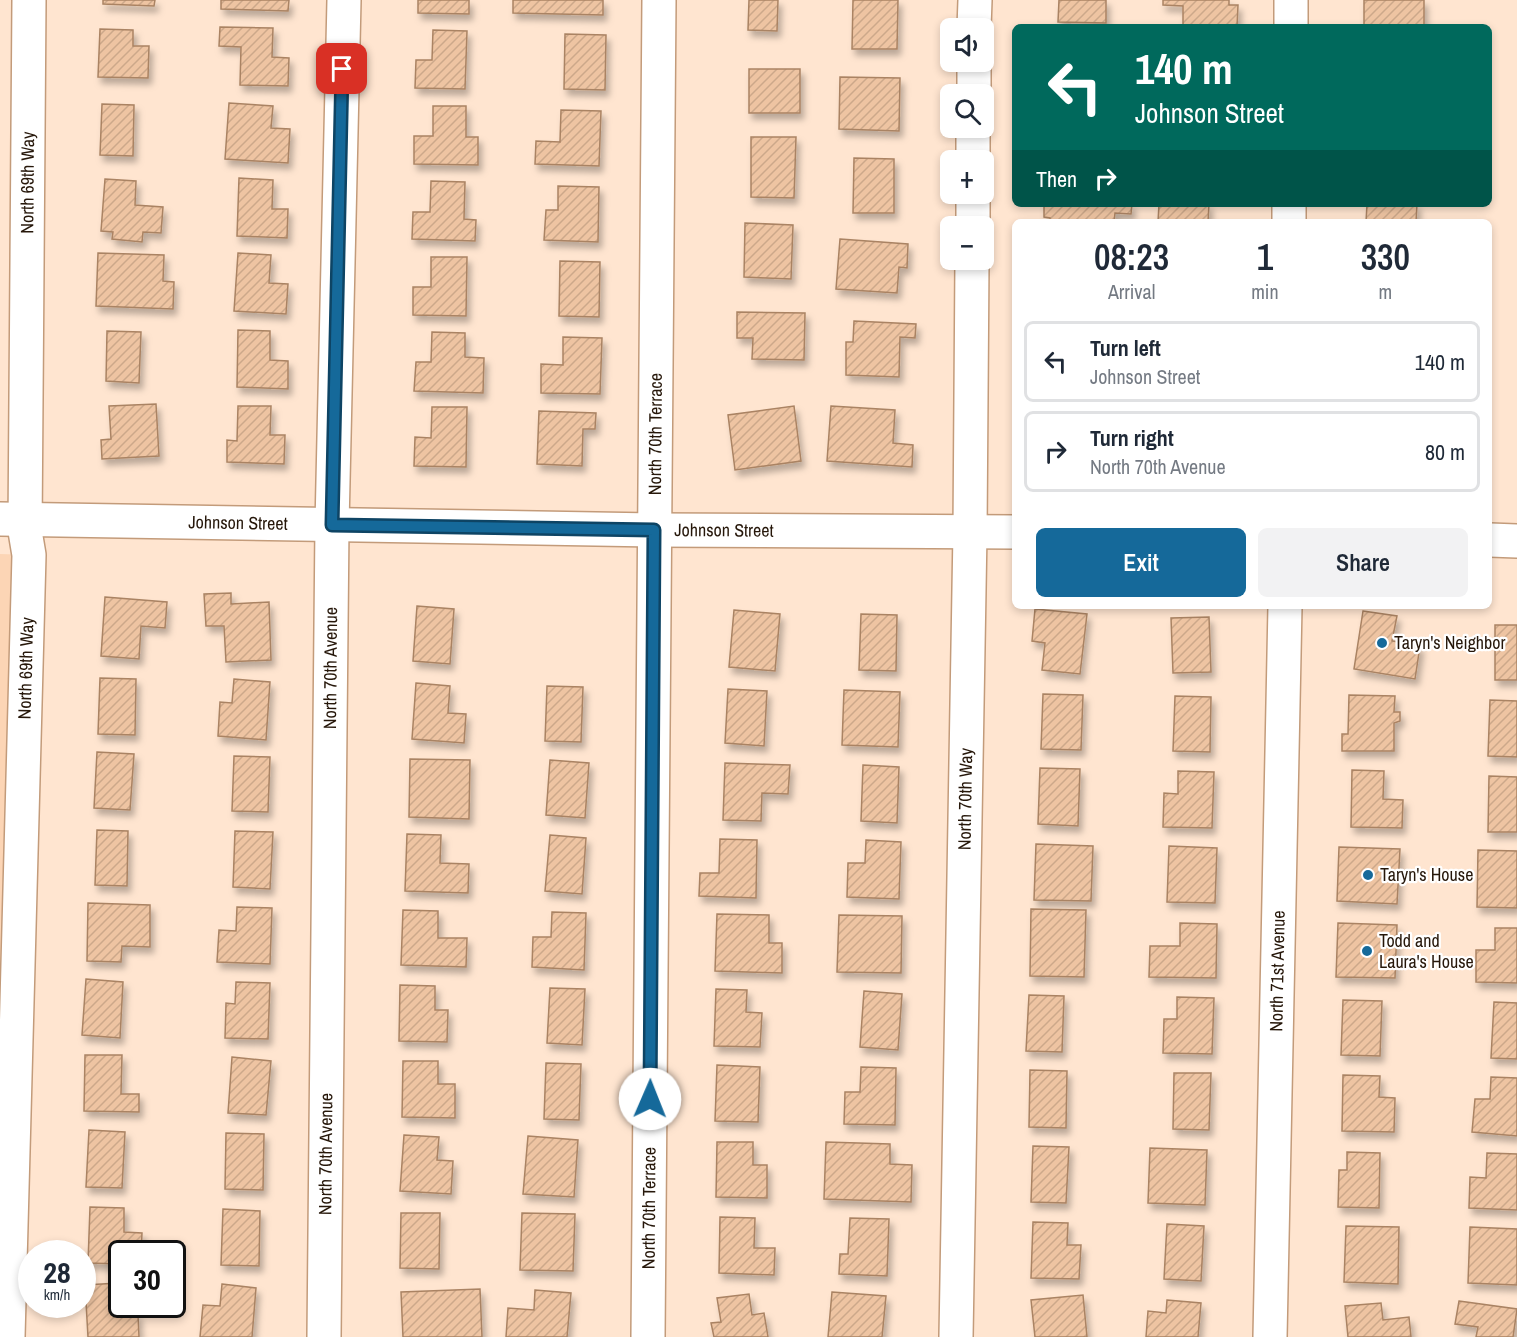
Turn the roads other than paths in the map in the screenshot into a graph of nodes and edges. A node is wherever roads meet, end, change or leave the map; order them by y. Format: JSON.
{"nodes":[{"id":1,"x":29,"y":0,"type":"edge"},
{"id":2,"x":344,"y":0,"type":"edge"},
{"id":3,"x":659,"y":0,"type":"edge"},
{"id":4,"x":975,"y":0,"type":"edge"},
{"id":5,"x":1291,"y":0,"type":"edge"},
{"id":6,"x":974,"y":18,"type":"edge"},
{"id":7,"x":1291,"y":24,"type":"edge"},
{"id":8,"x":972,"y":270,"type":"edge"},
{"id":9,"x":13,"y":519,"type":"edge"},
{"id":10,"x":332,"y":525,"type":"junction"},
{"id":11,"x":654,"y":530,"type":"junction"},
{"id":12,"x":970,"y":532,"type":"junction"},
{"id":13,"x":1012,"y":532,"type":"edge"},
{"id":14,"x":1492,"y":540,"type":"edge"},
{"id":15,"x":1517,"y":541,"type":"edge"},
{"id":16,"x":1285,"y":609,"type":"edge"},
{"id":17,"x":8,"y":1337,"type":"edge"},
{"id":18,"x":324,"y":1337,"type":"edge"},
{"id":19,"x":648,"y":1337,"type":"edge"},
{"id":20,"x":956,"y":1337,"type":"edge"},
{"id":21,"x":1270,"y":1337,"type":"edge"}],
"edges":[{"from":1,"to":9,"type":"street","name":"North 69th Way"},
{"from":2,"to":10,"type":"street","name":"North 70th Avenue"},
{"from":3,"to":11,"type":"street","name":"North 70th Terrace"},
{"from":4,"to":6,"type":"street"},
{"from":5,"to":7,"type":"street"},
{"from":8,"to":12,"type":"street","name":"North 70th Way"},
{"from":9,"to":10,"type":"street","name":"Johnson Street"},
{"from":9,"to":17,"type":"street","name":"North 69th Way"},
{"from":10,"to":11,"type":"street","name":"Johnson Street"},
{"from":10,"to":18,"type":"street","name":"North 70th Avenue"},
{"from":11,"to":12,"type":"street","name":"Johnson Street"},
{"from":11,"to":19,"type":"street","name":"North 70th Terrace"},
{"from":12,"to":13,"type":"street","name":"Johnson Street"},
{"from":12,"to":20,"type":"street","name":"North 70th Way"},
{"from":14,"to":15,"type":"street"},
{"from":16,"to":21,"type":"street","name":"North 71st Avenue"}]}
